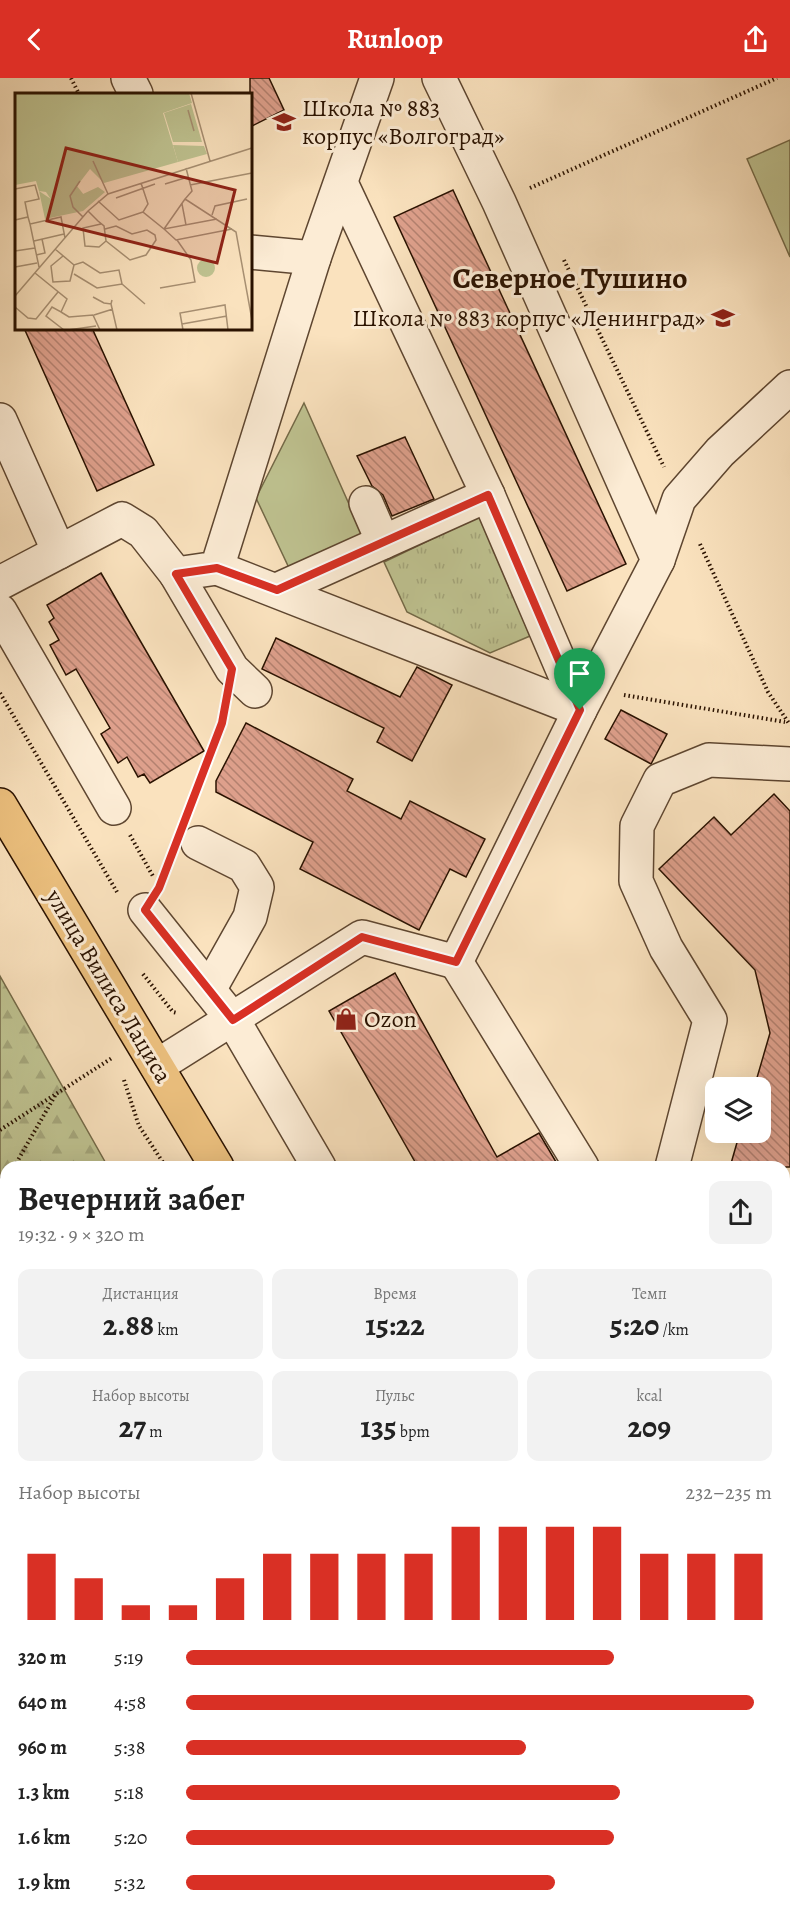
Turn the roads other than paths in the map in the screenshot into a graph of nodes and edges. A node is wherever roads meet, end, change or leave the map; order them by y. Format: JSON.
{"nodes":[{"id":1,"x":128,"y":78,"type":"edge"},
{"id":2,"x":376,"y":78,"type":"edge"},
{"id":3,"x":439,"y":78,"type":"edge"},
{"id":4,"x":136,"y":93,"type":"edge"},
{"id":5,"x":341,"y":183,"type":"junction"},
{"id":6,"x":252,"y":252,"type":"edge"},
{"id":7,"x":314,"y":258,"type":"junction"},
{"id":8,"x":790,"y":387,"type":"edge"},
{"id":9,"x":0,"y":420,"type":"edge"},
{"id":10,"x":488,"y":495,"type":"junction"},
{"id":11,"x":366,"y":503,"type":"dead end"},
{"id":12,"x":383,"y":542,"type":"junction"},
{"id":13,"x":59,"y":552,"type":"junction"},
{"id":14,"x":658,"y":560,"type":"junction"},
{"id":15,"x":217,"y":568,"type":"junction"},
{"id":16,"x":176,"y":574,"type":"junction"},
{"id":17,"x":0,"y":583,"type":"edge"},
{"id":18,"x":277,"y":590,"type":"junction"},
{"id":19,"x":0,"y":611,"type":"edge"},
{"id":20,"x":255,"y":692,"type":"dead end"},
{"id":21,"x":586,"y":700,"type":"junction"},
{"id":22,"x":790,"y":764,"type":"edge"},
{"id":23,"x":0,"y":805,"type":"edge"},
{"id":24,"x":114,"y":808,"type":"road end"},
{"id":25,"x":184,"y":840,"type":"road end"},
{"id":26,"x":132,"y":902,"type":"road end"},
{"id":27,"x":456,"y":962,"type":"junction"},
{"id":28,"x":209,"y":990,"type":"junction"},
{"id":29,"x":233,"y":1020,"type":"junction"},
{"id":30,"x":157,"y":1066,"type":"junction"},
{"id":31,"x":213,"y":1161,"type":"edge"},
{"id":32,"x":315,"y":1161,"type":"edge"},
{"id":33,"x":578,"y":1161,"type":"edge"},
{"id":34,"x":674,"y":1161,"type":"edge"}],
"edges":[{"from":1,"to":4,"type":"lane"},
{"from":2,"to":5,"type":"lane"},
{"from":3,"to":14,"type":"lane"},
{"from":5,"to":7,"type":"lane"},
{"from":5,"to":10,"type":"lane"},
{"from":6,"to":7,"type":"lane"},
{"from":7,"to":15,"type":"lane"},
{"from":8,"to":14,"type":"lane"},
{"from":9,"to":13,"type":"lane"},
{"from":10,"to":12,"type":"lane"},
{"from":10,"to":21,"type":"lane"},
{"from":11,"to":12,"type":"lane"},
{"from":12,"to":18,"type":"lane"},
{"from":13,"to":16,"type":"lane"},
{"from":13,"to":17,"type":"lane"},
{"from":14,"to":21,"type":"lane"},
{"from":15,"to":16,"type":"lane"},
{"from":15,"to":18,"type":"lane"},
{"from":16,"to":20,"type":"lane"},
{"from":18,"to":21,"type":"lane"},
{"from":19,"to":24,"type":"lane"},
{"from":21,"to":27,"type":"lane"},
{"from":22,"to":34,"type":"lane"},
{"from":23,"to":30,"type":"main road","name":"улица Вилиса Лациса"},
{"from":25,"to":28,"type":"lane"},
{"from":26,"to":28,"type":"lane"},
{"from":27,"to":29,"type":"lane"},
{"from":27,"to":33,"type":"lane"},
{"from":28,"to":29,"type":"lane"},
{"from":29,"to":30,"type":"lane"},
{"from":29,"to":32,"type":"lane"},
{"from":30,"to":31,"type":"main road","name":"улица Вилиса Лациса"}]}
